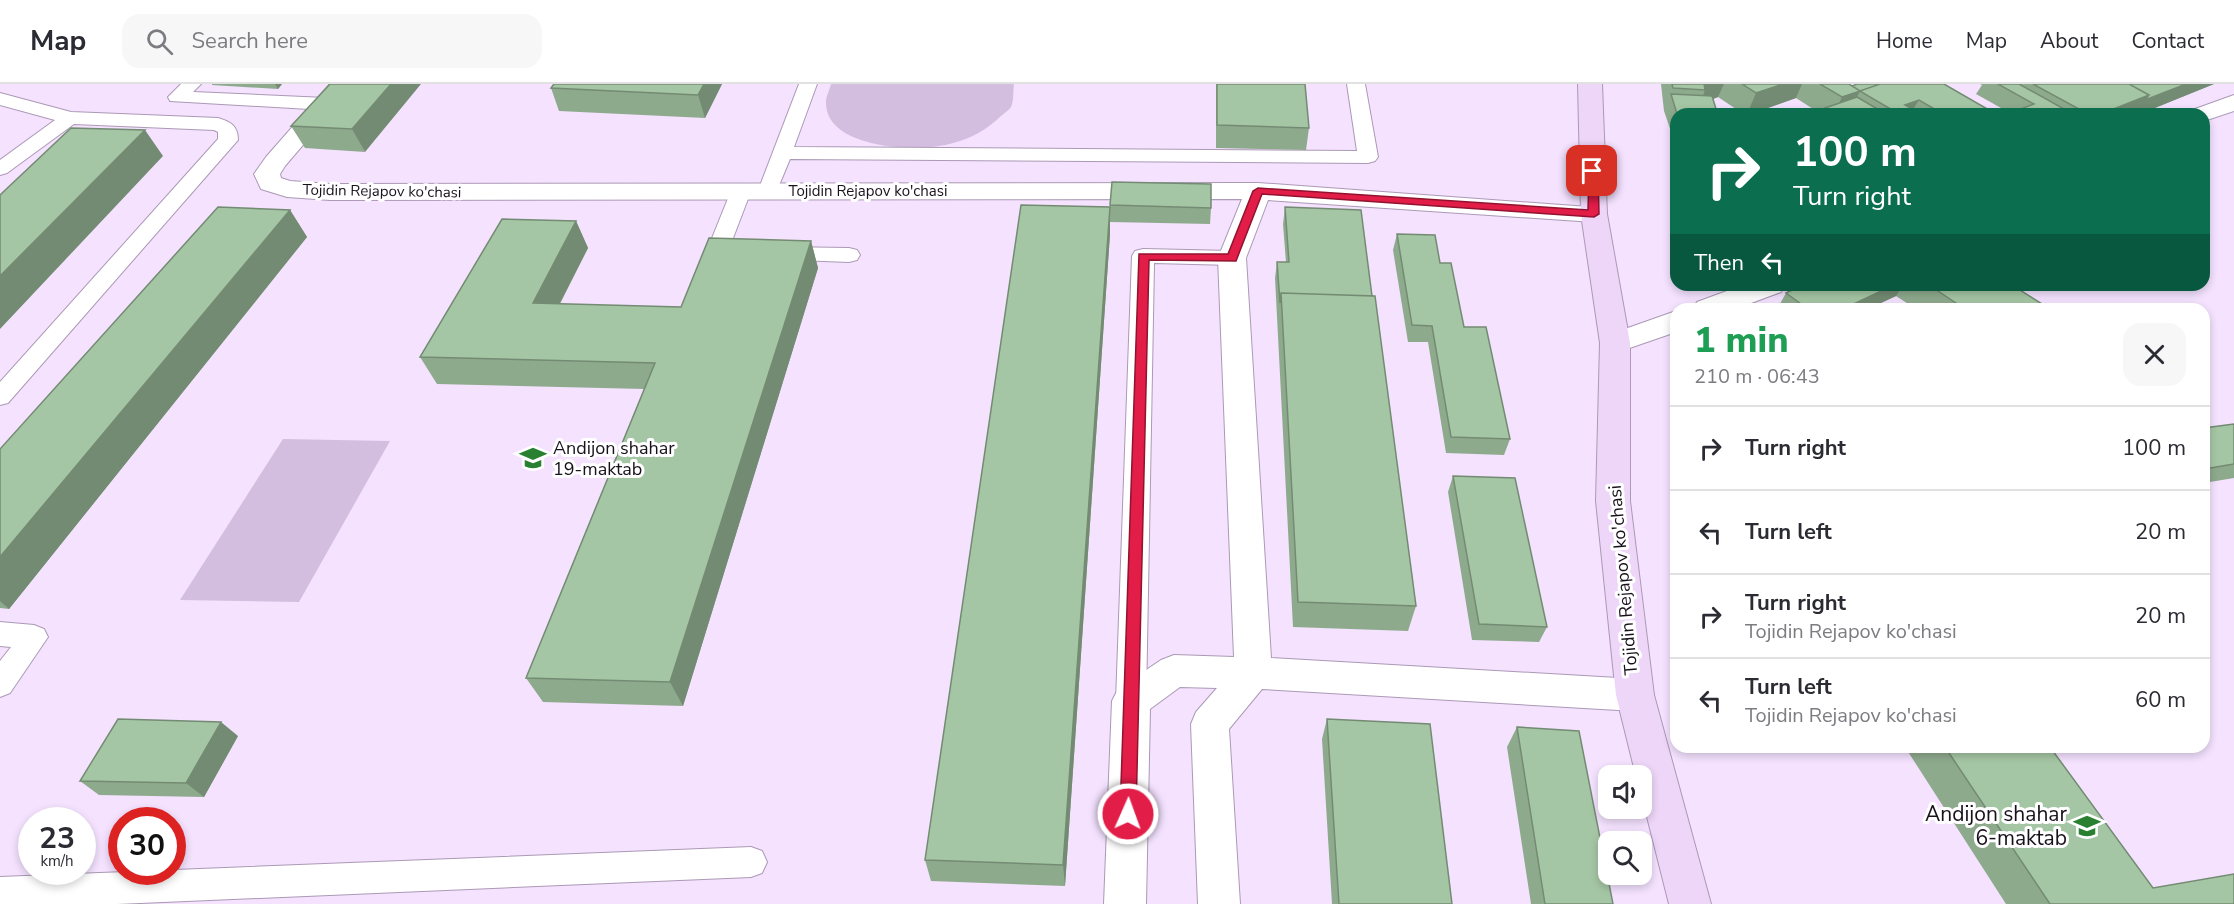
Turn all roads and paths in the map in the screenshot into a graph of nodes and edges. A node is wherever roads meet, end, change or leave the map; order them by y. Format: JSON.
{"nodes":[{"id":1,"x":192,"y":84,"type":"edge"},
{"id":2,"x":343,"y":84,"type":"edge"},
{"id":3,"x":808,"y":84,"type":"edge"},
{"id":4,"x":1356,"y":84,"type":"edge"},
{"id":5,"x":1590,"y":84,"type":"edge"},
{"id":6,"x":0,"y":99,"type":"edge"},
{"id":7,"x":2234,"y":102,"type":"edge"},
{"id":8,"x":326,"y":104,"type":"junction"},
{"id":9,"x":2210,"y":112,"type":"edge"},
{"id":10,"x":70,"y":118,"type":"junction"},
{"id":11,"x":783,"y":153,"type":"junction"},
{"id":12,"x":0,"y":169,"type":"edge"},
{"id":13,"x":741,"y":191,"type":"junction"},
{"id":14,"x":768,"y":191,"type":"junction"},
{"id":15,"x":1258,"y":191,"type":"junction"},
{"id":16,"x":1594,"y":214,"type":"junction"},
{"id":17,"x":849,"y":255,"type":"dead end"},
{"id":18,"x":1232,"y":258,"type":"junction"},
{"id":19,"x":1756,"y":291,"type":"edge"},
{"id":20,"x":1723,"y":303,"type":"edge"},
{"id":21,"x":1670,"y":323,"type":"edge"},
{"id":22,"x":1615,"y":343,"type":"junction"},
{"id":23,"x":0,"y":397,"type":"edge"},
{"id":24,"x":0,"y":634,"type":"edge"},
{"id":25,"x":1253,"y":673,"type":"junction"},
{"id":26,"x":0,"y":684,"type":"edge"},
{"id":27,"x":1635,"y":695,"type":"junction"},
{"id":28,"x":1131,"y":700,"type":"junction"},
{"id":29,"x":751,"y":862,"type":"dead end"},
{"id":30,"x":0,"y":893,"type":"edge"},
{"id":31,"x":1125,"y":904,"type":"edge"},
{"id":32,"x":1219,"y":904,"type":"edge"},
{"id":33,"x":1690,"y":904,"type":"edge"}],
"edges":[{"from":1,"to":8,"type":"lane"},
{"from":2,"to":8,"type":"street","name":"Tojidin Rejapov ko'chasi"},
{"from":3,"to":11,"type":"lane"},
{"from":4,"to":11,"type":"lane"},
{"from":5,"to":16,"type":"street","name":"Tojidin Rejapov ko'chasi"},
{"from":6,"to":10,"type":"lane"},
{"from":7,"to":9,"type":"street"},
{"from":8,"to":13,"type":"street","name":"Tojidin Rejapov ko'chasi"},
{"from":10,"to":12,"type":"lane"},
{"from":10,"to":23,"type":"lane"},
{"from":11,"to":14,"type":"lane"},
{"from":13,"to":14,"type":"street","name":"Tojidin Rejapov ko'chasi"},
{"from":13,"to":17,"type":"lane"},
{"from":14,"to":15,"type":"street","name":"Tojidin Rejapov ko'chasi"},
{"from":15,"to":16,"type":"street","name":"Tojidin Rejapov ko'chasi"},
{"from":15,"to":18,"type":"street"},
{"from":16,"to":22,"type":"street","name":"Tojidin Rejapov ko'chasi"},
{"from":18,"to":25,"type":"street"},
{"from":18,"to":28,"type":"lane"},
{"from":19,"to":20,"type":"street"},
{"from":21,"to":22,"type":"street"},
{"from":22,"to":27,"type":"street","name":"Tojidin Rejapov ko'chasi"},
{"from":24,"to":26,"type":"lane"},
{"from":25,"to":27,"type":"street"},
{"from":25,"to":28,"type":"street"},
{"from":25,"to":32,"type":"street"},
{"from":27,"to":33,"type":"street","name":"Tojidin Rejapov ko'chasi"},
{"from":28,"to":31,"type":"street"},
{"from":29,"to":30,"type":"lane"}]}
